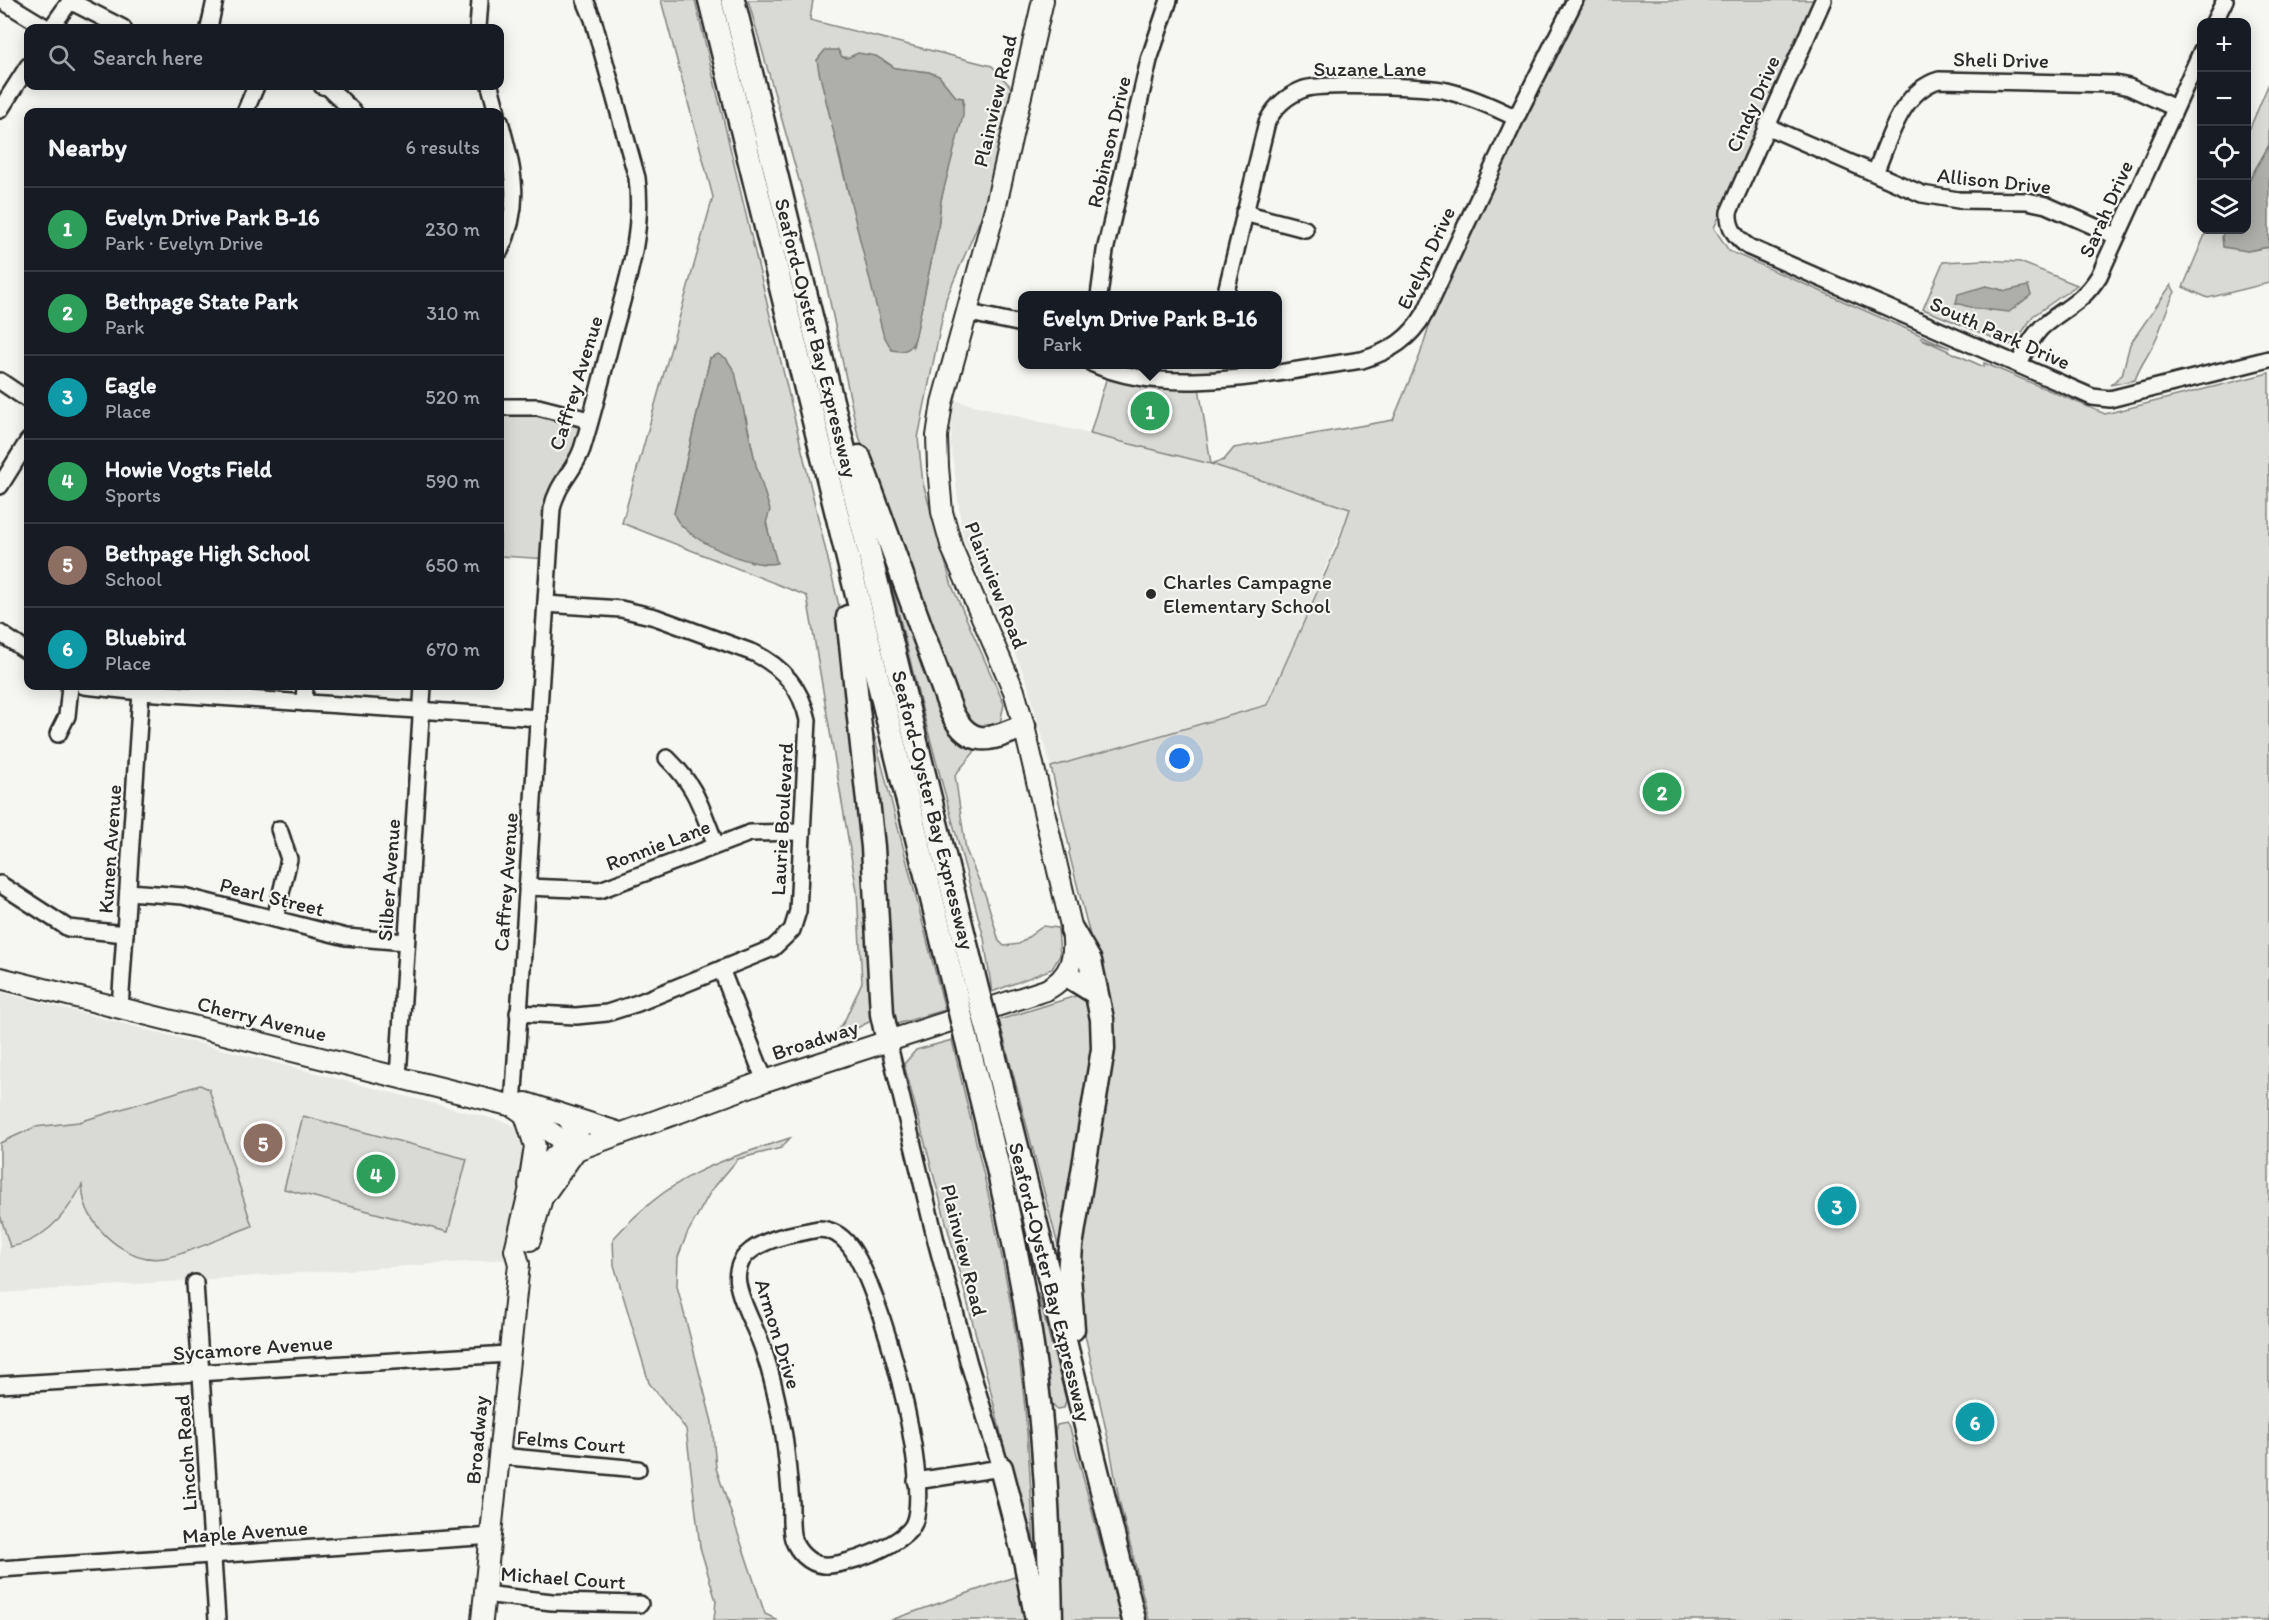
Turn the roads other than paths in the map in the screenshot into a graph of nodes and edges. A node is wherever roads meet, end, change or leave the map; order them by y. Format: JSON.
{"nodes":[{"id":1,"x":1,"y":0,"type":"edge"},
{"id":2,"x":70,"y":0,"type":"edge"},
{"id":3,"x":215,"y":0,"type":"edge"},
{"id":4,"x":480,"y":0,"type":"edge"},
{"id":5,"x":585,"y":0,"type":"edge"},
{"id":6,"x":710,"y":0,"type":"edge"},
{"id":7,"x":733,"y":0,"type":"edge"},
{"id":8,"x":1043,"y":0,"type":"edge"},
{"id":9,"x":1169,"y":0,"type":"edge"},
{"id":10,"x":1575,"y":0,"type":"edge"},
{"id":11,"x":1823,"y":0,"type":"edge"},
{"id":12,"x":2225,"y":0,"type":"edge"},
{"id":13,"x":2216,"y":18,"type":"edge"},
{"id":14,"x":42,"y":24,"type":"edge"},
{"id":15,"x":52,"y":24,"type":"edge"},
{"id":16,"x":115,"y":24,"type":"edge"},
{"id":17,"x":210,"y":24,"type":"edge"},
{"id":18,"x":478,"y":24,"type":"edge"},
{"id":19,"x":2197,"y":61,"type":"edge"},
{"id":20,"x":24,"y":72,"type":"edge"},
{"id":21,"x":254,"y":90,"type":"edge"},
{"id":22,"x":330,"y":90,"type":"edge"},
{"id":23,"x":490,"y":90,"type":"edge"},
{"id":24,"x":247,"y":108,"type":"edge"},
{"id":25,"x":350,"y":108,"type":"edge"},
{"id":26,"x":496,"y":108,"type":"edge"},
{"id":27,"x":2175,"y":108,"type":"junction"},
{"id":28,"x":0,"y":110,"type":"edge"},
{"id":29,"x":1516,"y":118,"type":"junction"},
{"id":30,"x":1766,"y":126,"type":"junction"},
{"id":31,"x":504,"y":136,"type":"edge"},
{"id":32,"x":1875,"y":172,"type":"junction"},
{"id":33,"x":1244,"y":213,"type":"junction"},
{"id":34,"x":1730,"y":226,"type":"joint"},
{"id":35,"x":1305,"y":229,"type":"dead end"},
{"id":36,"x":2116,"y":236,"type":"junction"},
{"id":37,"x":504,"y":242,"type":"edge"},
{"id":38,"x":1100,"y":291,"type":"edge"},
{"id":39,"x":1226,"y":291,"type":"edge"},
{"id":40,"x":965,"y":312,"type":"junction"},
{"id":41,"x":1018,"y":323,"type":"edge"},
{"id":42,"x":818,"y":347,"type":"junction"},
{"id":43,"x":2269,"y":358,"type":"edge"},
{"id":44,"x":2019,"y":363,"type":"junction"},
{"id":45,"x":1282,"y":367,"type":"edge"},
{"id":46,"x":1113,"y":369,"type":"edge"},
{"id":47,"x":1255,"y":369,"type":"edge"},
{"id":48,"x":1219,"y":372,"type":"edge"},
{"id":49,"x":0,"y":381,"type":"edge"},
{"id":50,"x":24,"y":397,"type":"edge"},
{"id":51,"x":504,"y":407,"type":"edge"},
{"id":52,"x":589,"y":420,"type":"junction"},
{"id":53,"x":24,"y":447,"type":"edge"},
{"id":54,"x":0,"y":486,"type":"edge"},
{"id":55,"x":832,"y":499,"type":"junction"},
{"id":56,"x":546,"y":604,"type":"junction"},
{"id":57,"x":0,"y":633,"type":"edge"},
{"id":58,"x":24,"y":649,"type":"edge"},
{"id":59,"x":70,"y":690,"type":"edge"},
{"id":60,"x":122,"y":690,"type":"edge"},
{"id":61,"x":188,"y":690,"type":"edge"},
{"id":62,"x":305,"y":690,"type":"edge"},
{"id":63,"x":423,"y":690,"type":"edge"},
{"id":64,"x":141,"y":692,"type":"junction"},
{"id":65,"x":304,"y":703,"type":"junction"},
{"id":66,"x":422,"y":710,"type":"junction"},
{"id":67,"x":538,"y":718,"type":"junction"},
{"id":68,"x":1024,"y":726,"type":"junction"},
{"id":69,"x":58,"y":734,"type":"dead end"},
{"id":70,"x":667,"y":758,"type":"dead end"},
{"id":71,"x":279,"y":829,"type":"dead end"},
{"id":72,"x":802,"y":832,"type":"junction"},
{"id":73,"x":716,"y":845,"type":"junction"},
{"id":74,"x":0,"y":884,"type":"edge"},
{"id":75,"x":527,"y":887,"type":"junction"},
{"id":76,"x":128,"y":892,"type":"junction"},
{"id":77,"x":275,"y":919,"type":"junction"},
{"id":78,"x":1072,"y":930,"type":"junction"},
{"id":79,"x":125,"y":934,"type":"junction"},
{"id":80,"x":406,"y":942,"type":"junction"},
{"id":81,"x":722,"y":969,"type":"junction"},
{"id":82,"x":1067,"y":975,"type":"junction"},
{"id":83,"x":0,"y":978,"type":"edge"},
{"id":84,"x":1096,"y":993,"type":"junction"},
{"id":85,"x":120,"y":1008,"type":"junction"},
{"id":86,"x":518,"y":1013,"type":"junction"},
{"id":87,"x":888,"y":1041,"type":"junction"},
{"id":88,"x":398,"y":1077,"type":"junction"},
{"id":89,"x":765,"y":1081,"type":"junction"},
{"id":90,"x":519,"y":1111,"type":"junction"},
{"id":91,"x":567,"y":1118,"type":"junction"},
{"id":92,"x":620,"y":1133,"type":"junction"},
{"id":93,"x":576,"y":1150,"type":"junction"},
{"id":94,"x":529,"y":1192,"type":"junction"},
{"id":95,"x":519,"y":1264,"type":"junction"},
{"id":96,"x":195,"y":1283,"type":"dead end"},
{"id":97,"x":508,"y":1354,"type":"junction"},
{"id":98,"x":201,"y":1372,"type":"junction"},
{"id":99,"x":0,"y":1385,"type":"edge"},
{"id":100,"x":1082,"y":1412,"type":"junction"},
{"id":101,"x":501,"y":1456,"type":"junction"},
{"id":102,"x":1001,"y":1468,"type":"junction"},
{"id":103,"x":638,"y":1469,"type":"dead end"},
{"id":104,"x":916,"y":1481,"type":"junction"},
{"id":105,"x":493,"y":1536,"type":"junction"},
{"id":106,"x":213,"y":1555,"type":"junction"},
{"id":107,"x":0,"y":1569,"type":"edge"},
{"id":108,"x":484,"y":1594,"type":"junction"},
{"id":109,"x":639,"y":1604,"type":"dead end"},
{"id":110,"x":218,"y":1620,"type":"edge"},
{"id":111,"x":483,"y":1620,"type":"edge"},
{"id":112,"x":1037,"y":1620,"type":"edge"},
{"id":113,"x":1050,"y":1620,"type":"edge"},
{"id":114,"x":1134,"y":1620,"type":"edge"}],
"edges":[{"from":1,"to":14,"type":"street"},
{"from":2,"to":15,"type":"street"},
{"from":2,"to":16,"type":"street"},
{"from":3,"to":17,"type":"street"},
{"from":4,"to":18,"type":"street"},
{"from":5,"to":52,"type":"street","name":"Caffrey Avenue"},
{"from":6,"to":55,"type":"highway","name":"Seaford-Oyster Bay Expressway"},
{"from":7,"to":42,"type":"highway","name":"Seaford-Oyster Bay Expressway"},
{"from":8,"to":40,"type":"main road","name":"Plainview Road"},
{"from":9,"to":38,"type":"street","name":"Robinson Drive"},
{"from":10,"to":29,"type":"street","name":"Evelyn Drive"},
{"from":11,"to":30,"type":"street","name":"Cindy Drive"},
{"from":12,"to":13,"type":"street"},
{"from":19,"to":27,"type":"street","name":"Sarah Drive"},
{"from":20,"to":28,"type":"street"},
{"from":21,"to":24,"type":"street"},
{"from":22,"to":25,"type":"street"},
{"from":23,"to":26,"type":"street"},
{"from":27,"to":32,"type":"street","name":"Sheli Drive"},
{"from":27,"to":36,"type":"street","name":"Sarah Drive"},
{"from":29,"to":33,"type":"street","name":"Suzane Lane"},
{"from":29,"to":45,"type":"street","name":"Evelyn Drive"},
{"from":30,"to":32,"type":"street","name":"Allison Drive"},
{"from":30,"to":34,"type":"street","name":"Cindy Drive"},
{"from":31,"to":37,"type":"street"},
{"from":32,"to":36,"type":"street","name":"Allison Drive"},
{"from":33,"to":35,"type":"street"},
{"from":33,"to":39,"type":"street","name":"Suzane Lane"},
{"from":34,"to":44,"type":"street","name":"South Park Drive"},
{"from":36,"to":44,"type":"street","name":"Sarah Drive"},
{"from":40,"to":41,"type":"street"},
{"from":40,"to":68,"type":"main road","name":"Plainview Road"},
{"from":42,"to":68,"type":"highway"},
{"from":42,"to":100,"type":"highway","name":"Seaford-Oyster Bay Expressway","bridge":true},
{"from":43,"to":44,"type":"street","name":"South Park Drive"},
{"from":46,"to":48,"type":"street","name":"Evelyn Drive"},
{"from":47,"to":48,"type":"street","name":"Evelyn Drive"},
{"from":49,"to":50,"type":"street"},
{"from":51,"to":52,"type":"street"},
{"from":52,"to":56,"type":"street","name":"Caffrey Avenue"},
{"from":53,"to":54,"type":"street"},
{"from":55,"to":87,"type":"highway"},
{"from":55,"to":113,"type":"highway","name":"Seaford-Oyster Bay Expressway","bridge":true},
{"from":56,"to":67,"type":"street","name":"Caffrey Avenue"},
{"from":56,"to":72,"type":"street","name":"Laurie Boulevard"},
{"from":57,"to":58,"type":"street"},
{"from":59,"to":69,"type":"street"},
{"from":60,"to":64,"type":"street"},
{"from":61,"to":64,"type":"street"},
{"from":61,"to":65,"type":"street"},
{"from":62,"to":65,"type":"street"},
{"from":63,"to":66,"type":"street","name":"Silber Avenue"},
{"from":64,"to":76,"type":"street","name":"Kunen Avenue"},
{"from":65,"to":66,"type":"street"},
{"from":66,"to":67,"type":"street"},
{"from":66,"to":80,"type":"street","name":"Silber Avenue"},
{"from":67,"to":75,"type":"street","name":"Caffrey Avenue"},
{"from":68,"to":78,"type":"main road","name":"Plainview Road"},
{"from":70,"to":73,"type":"street"},
{"from":71,"to":77,"type":"street"},
{"from":72,"to":73,"type":"street","name":"Ronnie Lane"},
{"from":72,"to":81,"type":"street","name":"Laurie Boulevard"},
{"from":73,"to":75,"type":"street","name":"Ronnie Lane"},
{"from":74,"to":79,"type":"street"},
{"from":75,"to":86,"type":"street","name":"Caffrey Avenue"},
{"from":76,"to":77,"type":"street","name":"Pearl Street"},
{"from":76,"to":79,"type":"street","name":"Kunen Avenue"},
{"from":77,"to":80,"type":"street","name":"Pearl Street"},
{"from":78,"to":82,"type":"main road","name":"Plainview Road"},
{"from":78,"to":84,"type":"highway"},
{"from":79,"to":85,"type":"street","name":"Kunen Avenue"},
{"from":80,"to":88,"type":"street","name":"Silber Avenue"},
{"from":81,"to":86,"type":"street","name":"Laurie Boulevard"},
{"from":81,"to":89,"type":"street"},
{"from":82,"to":84,"type":"highway"},
{"from":82,"to":87,"type":"main road","name":"Broadway"},
{"from":83,"to":85,"type":"main road","name":"Cherry Avenue"},
{"from":84,"to":100,"type":"highway"},
{"from":85,"to":88,"type":"main road","name":"Cherry Avenue"},
{"from":86,"to":90,"type":"street","name":"Caffrey Avenue"},
{"from":87,"to":89,"type":"main road","name":"Broadway"},
{"from":87,"to":102,"type":"street","name":"Plainview Road"},
{"from":88,"to":90,"type":"main road","name":"Cherry Avenue"},
{"from":89,"to":92,"type":"main road","name":"Broadway"},
{"from":90,"to":91,"type":"main road","name":"Cherry Avenue"},
{"from":90,"to":93,"type":"main road","name":"Cherry Avenue"},
{"from":90,"to":94,"type":"main road"},
{"from":91,"to":92,"type":"main road","name":"Cherry Avenue"},
{"from":91,"to":93,"type":"main road"},
{"from":92,"to":93,"type":"main road","name":"Broadway"},
{"from":93,"to":94,"type":"main road","name":"Broadway"},
{"from":93,"to":95,"type":"main road","name":"Broadway"},
{"from":94,"to":95,"type":"main road","name":"Broadway"},
{"from":95,"to":97,"type":"main road","name":"Broadway"},
{"from":96,"to":98,"type":"street","name":"Lincoln Road"},
{"from":97,"to":98,"type":"street","name":"Sycamore Avenue"},
{"from":97,"to":101,"type":"main road","name":"Broadway"},
{"from":98,"to":99,"type":"street","name":"Sycamore Avenue"},
{"from":98,"to":106,"type":"street","name":"Lincoln Road"},
{"from":100,"to":114,"type":"highway","name":"Seaford-Oyster Bay Expressway"},
{"from":101,"to":103,"type":"street","name":"Felms Court"},
{"from":101,"to":105,"type":"main road","name":"Broadway"},
{"from":102,"to":104,"type":"street"},
{"from":102,"to":112,"type":"highway"},
{"from":104,"to":104,"type":"street","name":"Armon Drive"},
{"from":105,"to":106,"type":"street","name":"Maple Avenue"},
{"from":105,"to":108,"type":"main road","name":"Broadway"},
{"from":106,"to":107,"type":"street","name":"Maple Avenue"},
{"from":106,"to":110,"type":"street","name":"Lincoln Road"},
{"from":108,"to":109,"type":"street","name":"Michael Court"},
{"from":108,"to":111,"type":"main road","name":"Broadway"}]}
